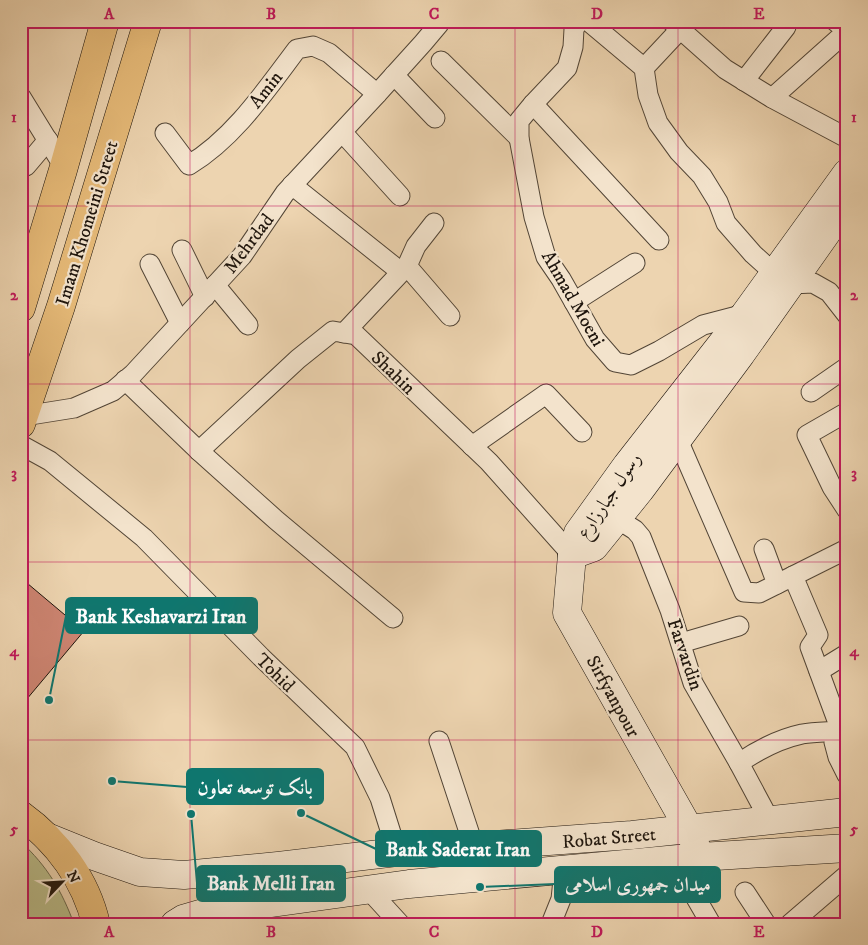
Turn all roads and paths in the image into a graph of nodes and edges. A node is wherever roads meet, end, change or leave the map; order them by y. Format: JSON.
{"nodes":[{"id":1,"x":105,"y":21,"type":"edge"},
{"id":2,"x":148,"y":21,"type":"edge"},
{"id":3,"x":437,"y":21,"type":"edge"},
{"id":4,"x":579,"y":21,"type":"edge"},
{"id":5,"x":588,"y":21,"type":"edge"},
{"id":6,"x":835,"y":21,"type":"edge"},
{"id":7,"x":680,"y":24,"type":"edge"},
{"id":8,"x":786,"y":27,"type":"dead end"},
{"id":9,"x":441,"y":61,"type":"dead end"},
{"id":10,"x":644,"y":68,"type":"junction"},
{"id":11,"x":394,"y":75,"type":"junction"},
{"id":12,"x":744,"y":81,"type":"junction"},
{"id":13,"x":377,"y":94,"type":"junction"},
{"id":14,"x":21,"y":98,"type":"edge"},
{"id":15,"x":772,"y":98,"type":"junction"},
{"id":16,"x":533,"y":104,"type":"junction"},
{"id":17,"x":434,"y":118,"type":"dead end"},
{"id":18,"x":342,"y":132,"type":"junction"},
{"id":19,"x":165,"y":133,"type":"dead end"},
{"id":20,"x":519,"y":138,"type":"junction"},
{"id":21,"x":847,"y":138,"type":"edge"},
{"id":22,"x":48,"y":140,"type":"junction"},
{"id":23,"x":64,"y":166,"type":"junction"},
{"id":24,"x":21,"y":168,"type":"edge"},
{"id":25,"x":847,"y":173,"type":"edge"},
{"id":26,"x":292,"y":185,"type":"junction"},
{"id":27,"x":400,"y":196,"type":"dead end"},
{"id":28,"x":847,"y":204,"type":"edge"},
{"id":29,"x":434,"y":223,"type":"dead end"},
{"id":30,"x":659,"y":240,"type":"dead end"},
{"id":31,"x":182,"y":250,"type":"dead end"},
{"id":32,"x":150,"y":264,"type":"dead end"},
{"id":33,"x":635,"y":264,"type":"dead end"},
{"id":34,"x":404,"y":269,"type":"junction"},
{"id":35,"x":783,"y":279,"type":"junction"},
{"id":36,"x":210,"y":291,"type":"junction"},
{"id":37,"x":23,"y":292,"type":"edge"},
{"id":38,"x":574,"y":302,"type":"junction"},
{"id":39,"x":744,"y":314,"type":"junction"},
{"id":40,"x":847,"y":315,"type":"edge"},
{"id":41,"x":450,"y":316,"type":"dead end"},
{"id":42,"x":180,"y":323,"type":"junction"},
{"id":43,"x":248,"y":325,"type":"dead end"},
{"id":44,"x":344,"y":333,"type":"junction"},
{"id":45,"x":847,"y":367,"type":"edge"},
{"id":46,"x":125,"y":380,"type":"junction"},
{"id":47,"x":811,"y":392,"type":"dead end"},
{"id":48,"x":847,"y":412,"type":"edge"},
{"id":49,"x":23,"y":420,"type":"edge"},
{"id":50,"x":582,"y":432,"type":"dead end"},
{"id":51,"x":678,"y":440,"type":"junction"},
{"id":52,"x":21,"y":445,"type":"edge"},
{"id":53,"x":472,"y":446,"type":"junction"},
{"id":54,"x":199,"y":451,"type":"junction"},
{"id":55,"x":847,"y":510,"type":"edge"},
{"id":56,"x":616,"y":518,"type":"junction"},
{"id":57,"x":764,"y":549,"type":"dead end"},
{"id":58,"x":847,"y":549,"type":"edge"},
{"id":59,"x":572,"y":555,"type":"junction"},
{"id":60,"x":785,"y":580,"type":"junction"},
{"id":61,"x":393,"y":618,"type":"dead end"},
{"id":62,"x":739,"y":626,"type":"dead end"},
{"id":63,"x":681,"y":643,"type":"junction"},
{"id":64,"x":845,"y":656,"type":"dead end"},
{"id":65,"x":819,"y":671,"type":"junction"},
{"id":66,"x":841,"y":731,"type":"junction"},
{"id":67,"x":439,"y":741,"type":"dead end"},
{"id":68,"x":738,"y":763,"type":"junction"},
{"id":69,"x":847,"y":775,"type":"edge"},
{"id":70,"x":847,"y":812,"type":"edge"},
{"id":71,"x":21,"y":815,"type":"edge"},
{"id":72,"x":770,"y":821,"type":"junction"},
{"id":73,"x":689,"y":830,"type":"junction"},
{"id":74,"x":48,"y":837,"type":"junction"},
{"id":75,"x":474,"y":847,"type":"junction"},
{"id":76,"x":847,"y":848,"type":"edge"},
{"id":77,"x":397,"y":852,"type":"junction"},
{"id":78,"x":687,"y":858,"type":"junction"},
{"id":79,"x":564,"y":870,"type":"junction"},
{"id":80,"x":847,"y":875,"type":"edge"},
{"id":81,"x":368,"y":889,"type":"junction"},
{"id":82,"x":745,"y":892,"type":"dead end"},
{"id":83,"x":213,"y":918,"type":"edge"},
{"id":84,"x":96,"y":924,"type":"edge"},
{"id":85,"x":175,"y":924,"type":"edge"},
{"id":86,"x":400,"y":924,"type":"edge"},
{"id":87,"x":551,"y":924,"type":"edge"},
{"id":88,"x":711,"y":924,"type":"edge"},
{"id":89,"x":766,"y":924,"type":"edge"},
{"id":90,"x":790,"y":924,"type":"edge"}],
"edges":[{"from":1,"to":23,"type":"main road","name":"Imam Khomeini Street"},
{"from":2,"to":49,"type":"main road","name":"Imam Khomeini Street"},
{"from":3,"to":11,"type":"street","name":"Mehrdad"},
{"from":4,"to":16,"type":"street","name":"Ahmad Moeni"},
{"from":5,"to":10,"type":"street"},
{"from":6,"to":15,"type":"street"},
{"from":7,"to":10,"type":"street"},
{"from":7,"to":12,"type":"street"},
{"from":8,"to":12,"type":"street"},
{"from":9,"to":20,"type":"street"},
{"from":10,"to":35,"type":"street"},
{"from":11,"to":13,"type":"street","name":"Mehrdad"},
{"from":11,"to":17,"type":"street"},
{"from":12,"to":15,"type":"street"},
{"from":13,"to":18,"type":"street","name":"Mehrdad"},
{"from":13,"to":19,"type":"street","name":"Amin"},
{"from":14,"to":22,"type":"street"},
{"from":15,"to":21,"type":"street"},
{"from":16,"to":20,"type":"street","name":"Ahmad Moeni"},
{"from":16,"to":30,"type":"street"},
{"from":18,"to":26,"type":"street","name":"Mehrdad"},
{"from":18,"to":27,"type":"street"},
{"from":20,"to":38,"type":"street","name":"Ahmad Moeni"},
{"from":22,"to":23,"type":"street"},
{"from":22,"to":24,"type":"street"},
{"from":23,"to":37,"type":"main road","name":"Imam Khomeini Street"},
{"from":25,"to":35,"type":"main road","name":"رسول جبارزارع"},
{"from":26,"to":34,"type":"street"},
{"from":26,"to":36,"type":"street","name":"Mehrdad"},
{"from":28,"to":35,"type":"main road","name":"رسول جبارزارع"},
{"from":29,"to":34,"type":"street"},
{"from":31,"to":36,"type":"street"},
{"from":32,"to":42,"type":"street"},
{"from":33,"to":38,"type":"street"},
{"from":34,"to":41,"type":"street"},
{"from":34,"to":44,"type":"street"},
{"from":35,"to":39,"type":"main road","name":"رسول جبارزارع"},
{"from":35,"to":40,"type":"street"},
{"from":35,"to":51,"type":"main road","name":"رسول جبارزارع"},
{"from":36,"to":42,"type":"street","name":"Mehrdad"},
{"from":36,"to":43,"type":"street"},
{"from":38,"to":39,"type":"street","name":"Ahmad Moeni"},
{"from":39,"to":59,"type":"main road","name":"رسول جبارزارع"},
{"from":42,"to":46,"type":"street","name":"Mehrdad"},
{"from":44,"to":53,"type":"street","name":"Shahin"},
{"from":44,"to":54,"type":"street"},
{"from":45,"to":47,"type":"street"},
{"from":46,"to":49,"type":"street","name":"Mehrdad"},
{"from":46,"to":54,"type":"street"},
{"from":48,"to":55,"type":"street"},
{"from":50,"to":53,"type":"street"},
{"from":51,"to":56,"type":"main road","name":"رسول جبارزارع"},
{"from":51,"to":60,"type":"street"},
{"from":52,"to":77,"type":"street","name":"Tohid"},
{"from":53,"to":59,"type":"street","name":"Shahin"},
{"from":54,"to":61,"type":"street"},
{"from":56,"to":59,"type":"main road","name":"رسول جبارزارع"},
{"from":56,"to":63,"type":"street","name":"Farvardin"},
{"from":57,"to":60,"type":"street"},
{"from":58,"to":60,"type":"street"},
{"from":59,"to":73,"type":"main road","name":"Sirfyanpour"},
{"from":60,"to":65,"type":"street"},
{"from":62,"to":63,"type":"street"},
{"from":63,"to":68,"type":"street","name":"Farvardin"},
{"from":64,"to":65,"type":"street"},
{"from":65,"to":66,"type":"street"},
{"from":66,"to":68,"type":"street"},
{"from":66,"to":69,"type":"street"},
{"from":67,"to":75,"type":"street"},
{"from":68,"to":72,"type":"street","name":"Farvardin"},
{"from":70,"to":72,"type":"main road","name":"Robat Street"},
{"from":71,"to":74,"type":"main road"},
{"from":72,"to":73,"type":"main road","name":"Robat Street"},
{"from":73,"to":75,"type":"main road","name":"Robat Street"},
{"from":73,"to":78,"type":"main road","name":"Sirfyanpour"},
{"from":74,"to":77,"type":"main road","name":"Robat Street"},
{"from":74,"to":84,"type":"main road"},
{"from":75,"to":77,"type":"main road","name":"Robat Street"},
{"from":76,"to":78,"type":"main road","name":"Robat Street"},
{"from":78,"to":79,"type":"main road","name":"Robat Street"},
{"from":78,"to":88,"type":"street"},
{"from":79,"to":81,"type":"main road","name":"Robat Street"},
{"from":79,"to":87,"type":"street"},
{"from":80,"to":90,"type":"street"},
{"from":81,"to":83,"type":"main road","name":"Robat Street"},
{"from":81,"to":86,"type":"street"},
{"from":82,"to":89,"type":"street"},
{"from":83,"to":85,"type":"main road","name":"Robat Street"}]}
